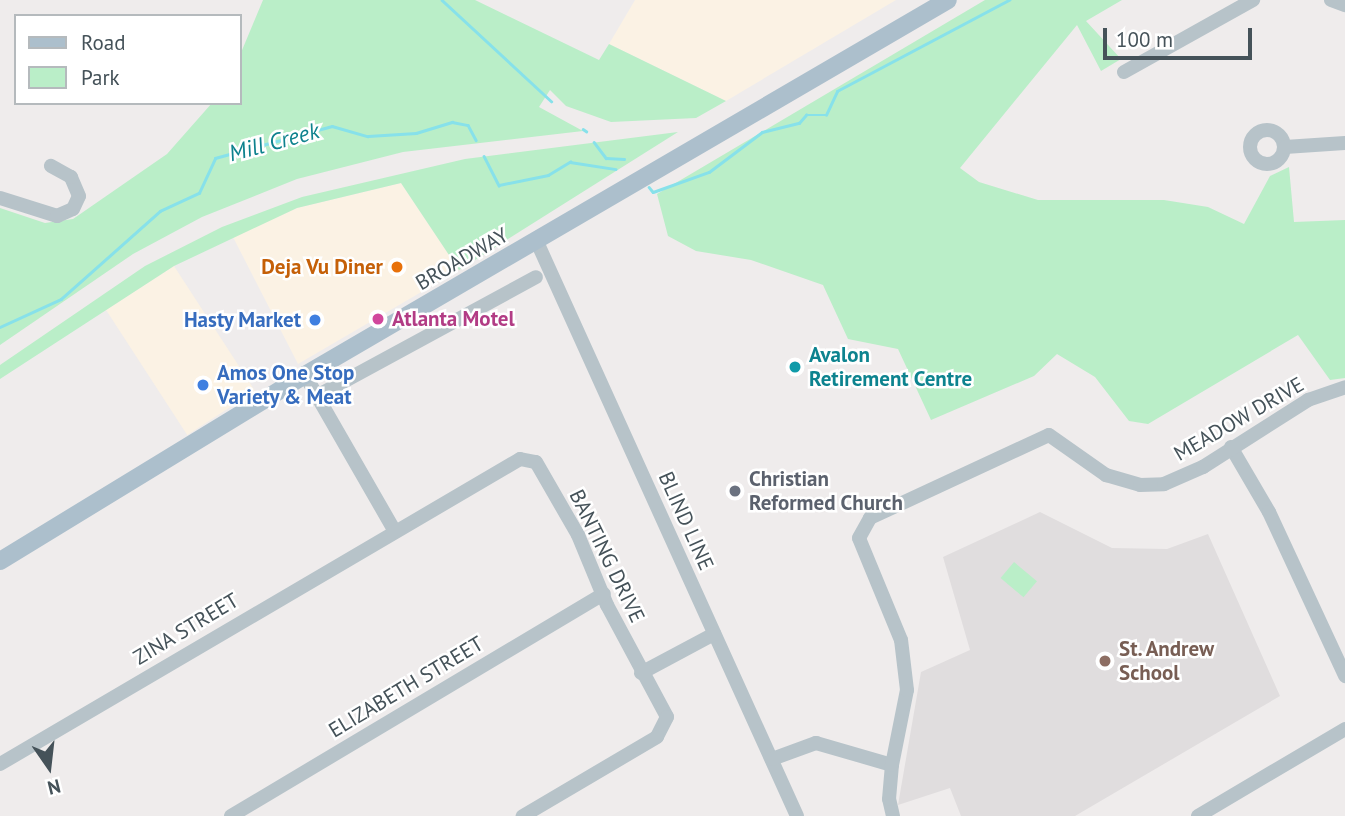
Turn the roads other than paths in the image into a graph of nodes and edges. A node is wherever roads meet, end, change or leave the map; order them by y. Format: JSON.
{"nodes":[{"id":1,"x":1253,"y":0,"type":"edge"},
{"id":2,"x":1331,"y":0,"type":"edge"},
{"id":3,"x":945,"y":1,"type":"edge"},
{"id":4,"x":1345,"y":5,"type":"edge"},
{"id":5,"x":1124,"y":72,"type":"dead end"},
{"id":6,"x":1345,"y":143,"type":"edge"},
{"id":7,"x":1285,"y":147,"type":"dead end"},
{"id":8,"x":51,"y":166,"type":"dead end"},
{"id":9,"x":0,"y":198,"type":"edge"},
{"id":10,"x":537,"y":242,"type":"junction"},
{"id":11,"x":536,"y":277,"type":"dead end"},
{"id":12,"x":305,"y":375,"type":"junction"},
{"id":13,"x":1345,"y":387,"type":"edge"},
{"id":14,"x":317,"y":396,"type":"junction"},
{"id":15,"x":1231,"y":447,"type":"junction"},
{"id":16,"x":394,"y":530,"type":"junction"},
{"id":17,"x":0,"y":561,"type":"edge"},
{"id":18,"x":604,"y":594,"type":"junction"},
{"id":19,"x":714,"y":634,"type":"junction"},
{"id":20,"x":641,"y":673,"type":"junction"},
{"id":21,"x":1345,"y":676,"type":"edge"},
{"id":22,"x":1345,"y":729,"type":"edge"},
{"id":23,"x":772,"y":759,"type":"junction"},
{"id":24,"x":0,"y":764,"type":"edge"},
{"id":25,"x":892,"y":765,"type":"junction"},
{"id":26,"x":231,"y":816,"type":"edge"},
{"id":27,"x":523,"y":816,"type":"edge"},
{"id":28,"x":797,"y":816,"type":"edge"},
{"id":29,"x":893,"y":816,"type":"edge"},
{"id":30,"x":1198,"y":816,"type":"edge"}],
"edges":[{"from":1,"to":5,"type":"street"},
{"from":2,"to":4,"type":"street"},
{"from":3,"to":10,"type":"main road","name":"BROADWAY"},
{"from":6,"to":7,"type":"street"},
{"from":8,"to":9,"type":"street"},
{"from":10,"to":12,"type":"main road","name":"BROADWAY"},
{"from":10,"to":19,"type":"street","name":"BLIND LINE"},
{"from":11,"to":14,"type":"street"},
{"from":12,"to":14,"type":"street"},
{"from":12,"to":17,"type":"main road","name":"BROADWAY"},
{"from":13,"to":15,"type":"street","name":"MEADOW DRIVE"},
{"from":14,"to":16,"type":"street"},
{"from":15,"to":21,"type":"street"},
{"from":15,"to":25,"type":"street","name":"MEADOW DRIVE"},
{"from":16,"to":18,"type":"street","name":"BANTING DRIVE"},
{"from":16,"to":24,"type":"street","name":"ZINA STREET"},
{"from":18,"to":20,"type":"street","name":"BANTING DRIVE"},
{"from":18,"to":26,"type":"street","name":"ELIZABETH STREET"},
{"from":19,"to":20,"type":"street"},
{"from":19,"to":23,"type":"street","name":"BLIND LINE"},
{"from":20,"to":27,"type":"street","name":"BANTING DRIVE"},
{"from":22,"to":30,"type":"street"},
{"from":23,"to":25,"type":"street"},
{"from":23,"to":28,"type":"street","name":"BLIND LINE"},
{"from":25,"to":29,"type":"street","name":"MEADOW DRIVE"}]}
